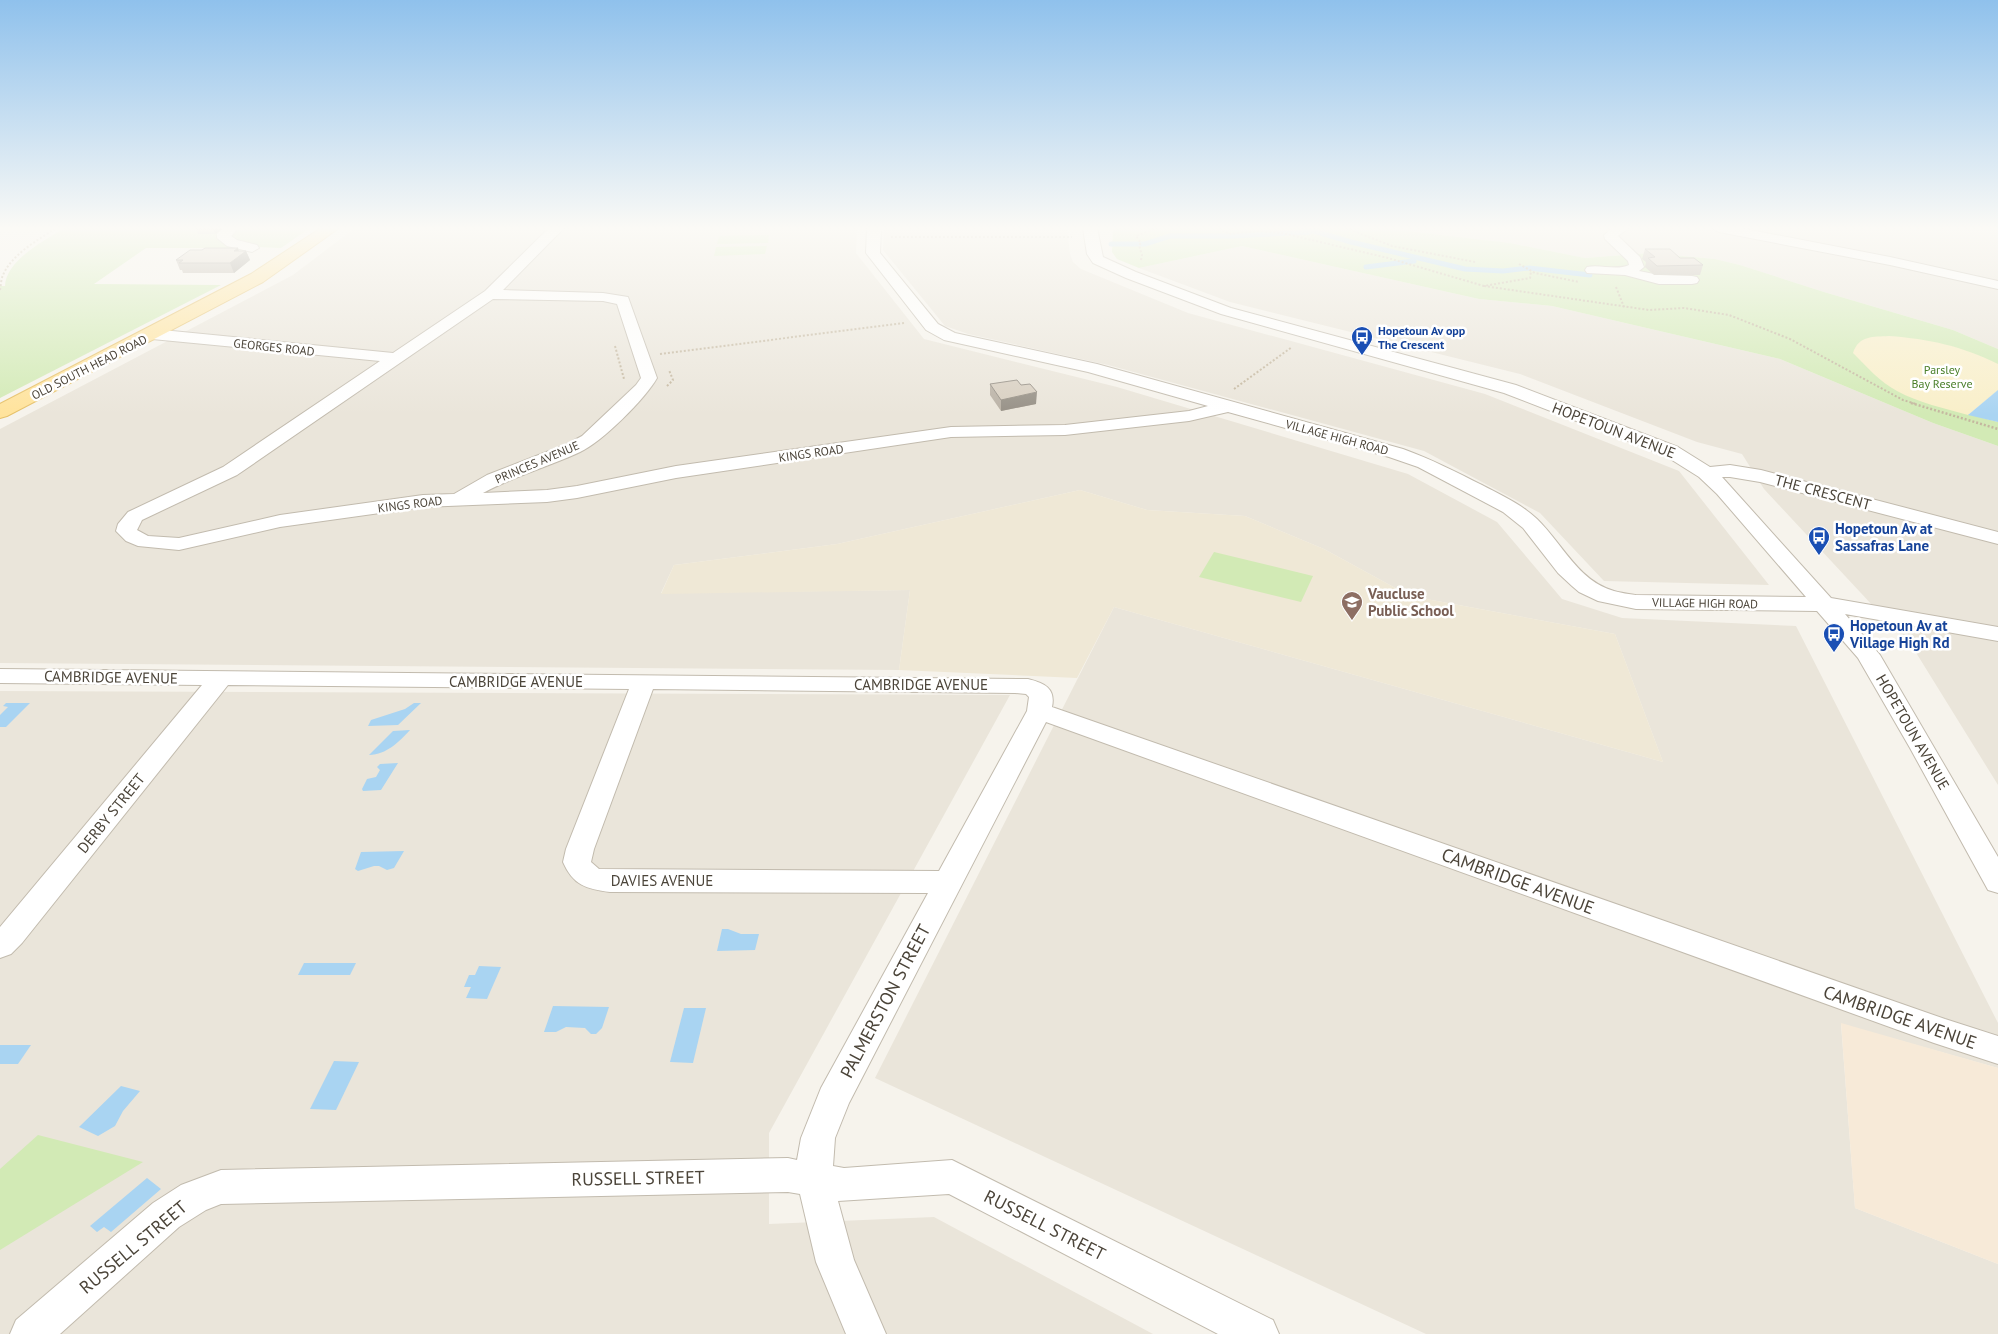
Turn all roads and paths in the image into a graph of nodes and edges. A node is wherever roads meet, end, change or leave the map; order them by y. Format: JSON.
{"nodes":[{"id":1,"x":233,"y":290,"type":"edge"},
{"id":2,"x":494,"y":290,"type":"edge"},
{"id":3,"x":903,"y":290,"type":"edge"},
{"id":4,"x":1169,"y":290,"type":"edge"},
{"id":5,"x":1518,"y":290,"type":"edge"},
{"id":6,"x":1617,"y":290,"type":"edge"},
{"id":7,"x":490,"y":294,"type":"junction"},
{"id":8,"x":1624,"y":307,"type":"junction"},
{"id":9,"x":927,"y":320,"type":"junction"},
{"id":10,"x":152,"y":334,"type":"junction"},
{"id":11,"x":615,"y":345,"type":"dead end"},
{"id":12,"x":1292,"y":347,"type":"dead end"},
{"id":13,"x":642,"y":356,"type":"junction"},
{"id":14,"x":396,"y":358,"type":"junction"},
{"id":15,"x":623,"y":383,"type":"dead end"},
{"id":16,"x":1220,"y":405,"type":"junction"},
{"id":17,"x":0,"y":412,"type":"edge"},
{"id":18,"x":1998,"y":429,"type":"edge"},
{"id":19,"x":1706,"y":473,"type":"junction"},
{"id":20,"x":457,"y":499,"type":"junction"},
{"id":21,"x":1998,"y":538,"type":"edge"},
{"id":22,"x":1824,"y":604,"type":"junction"},
{"id":23,"x":1998,"y":634,"type":"edge"},
{"id":24,"x":0,"y":676,"type":"edge"},
{"id":25,"x":220,"y":679,"type":"junction"},
{"id":26,"x":644,"y":682,"type":"junction"},
{"id":27,"x":1036,"y":699,"type":"junction"},
{"id":28,"x":948,"y":882,"type":"junction"},
{"id":29,"x":1998,"y":882,"type":"edge"},
{"id":30,"x":0,"y":946,"type":"edge"},
{"id":31,"x":1998,"y":1050,"type":"edge"},
{"id":32,"x":815,"y":1180,"type":"junction"},
{"id":33,"x":30,"y":1334,"type":"edge"},
{"id":34,"x":866,"y":1334,"type":"edge"},
{"id":35,"x":1259,"y":1334,"type":"edge"}],
"edges":[{"from":1,"to":10,"type":"main road","name":"OLD SOUTH HEAD ROAD"},
{"from":2,"to":7,"type":"street","name":"KINGS ROAD"},
{"from":3,"to":9,"type":"street","name":"VILLAGE HIGH ROAD"},
{"from":4,"to":19,"type":"street","name":"HOPETOUN AVENUE"},
{"from":5,"to":8,"type":"path"},
{"from":6,"to":8,"type":"path"},
{"from":7,"to":13,"type":"street","name":"PRINCES AVENUE"},
{"from":7,"to":14,"type":"street","name":"KINGS ROAD"},
{"from":8,"to":18,"type":"path"},
{"from":9,"to":13,"type":"path"},
{"from":9,"to":16,"type":"street","name":"VILLAGE HIGH ROAD"},
{"from":10,"to":14,"type":"street","name":"GEORGES ROAD"},
{"from":10,"to":17,"type":"main road","name":"OLD SOUTH HEAD ROAD"},
{"from":11,"to":15,"type":"path"},
{"from":12,"to":16,"type":"path"},
{"from":13,"to":20,"type":"street","name":"PRINCES AVENUE"},
{"from":14,"to":20,"type":"street","name":"KINGS ROAD"},
{"from":16,"to":20,"type":"street","name":"KINGS ROAD"},
{"from":16,"to":22,"type":"street","name":"VILLAGE HIGH ROAD"},
{"from":19,"to":21,"type":"street","name":"THE CRESCENT"},
{"from":19,"to":22,"type":"street","name":"HOPETOUN AVENUE"},
{"from":22,"to":23,"type":"street","name":"VILLAGE HIGH ROAD"},
{"from":22,"to":29,"type":"street","name":"HOPETOUN AVENUE"},
{"from":24,"to":25,"type":"street","name":"CAMBRIDGE AVENUE"},
{"from":25,"to":26,"type":"street","name":"CAMBRIDGE AVENUE"},
{"from":25,"to":30,"type":"street","name":"DERBY STREET"},
{"from":26,"to":27,"type":"street","name":"CAMBRIDGE AVENUE"},
{"from":26,"to":28,"type":"street","name":"DAVIES AVENUE"},
{"from":27,"to":28,"type":"street","name":"PALMERSTON STREET"},
{"from":27,"to":31,"type":"street","name":"CAMBRIDGE AVENUE"},
{"from":28,"to":32,"type":"street","name":"PALMERSTON STREET"},
{"from":32,"to":33,"type":"street","name":"RUSSELL STREET"},
{"from":32,"to":34,"type":"street","name":"PALMERSTON STREET"},
{"from":32,"to":35,"type":"street","name":"RUSSELL STREET"}]}
